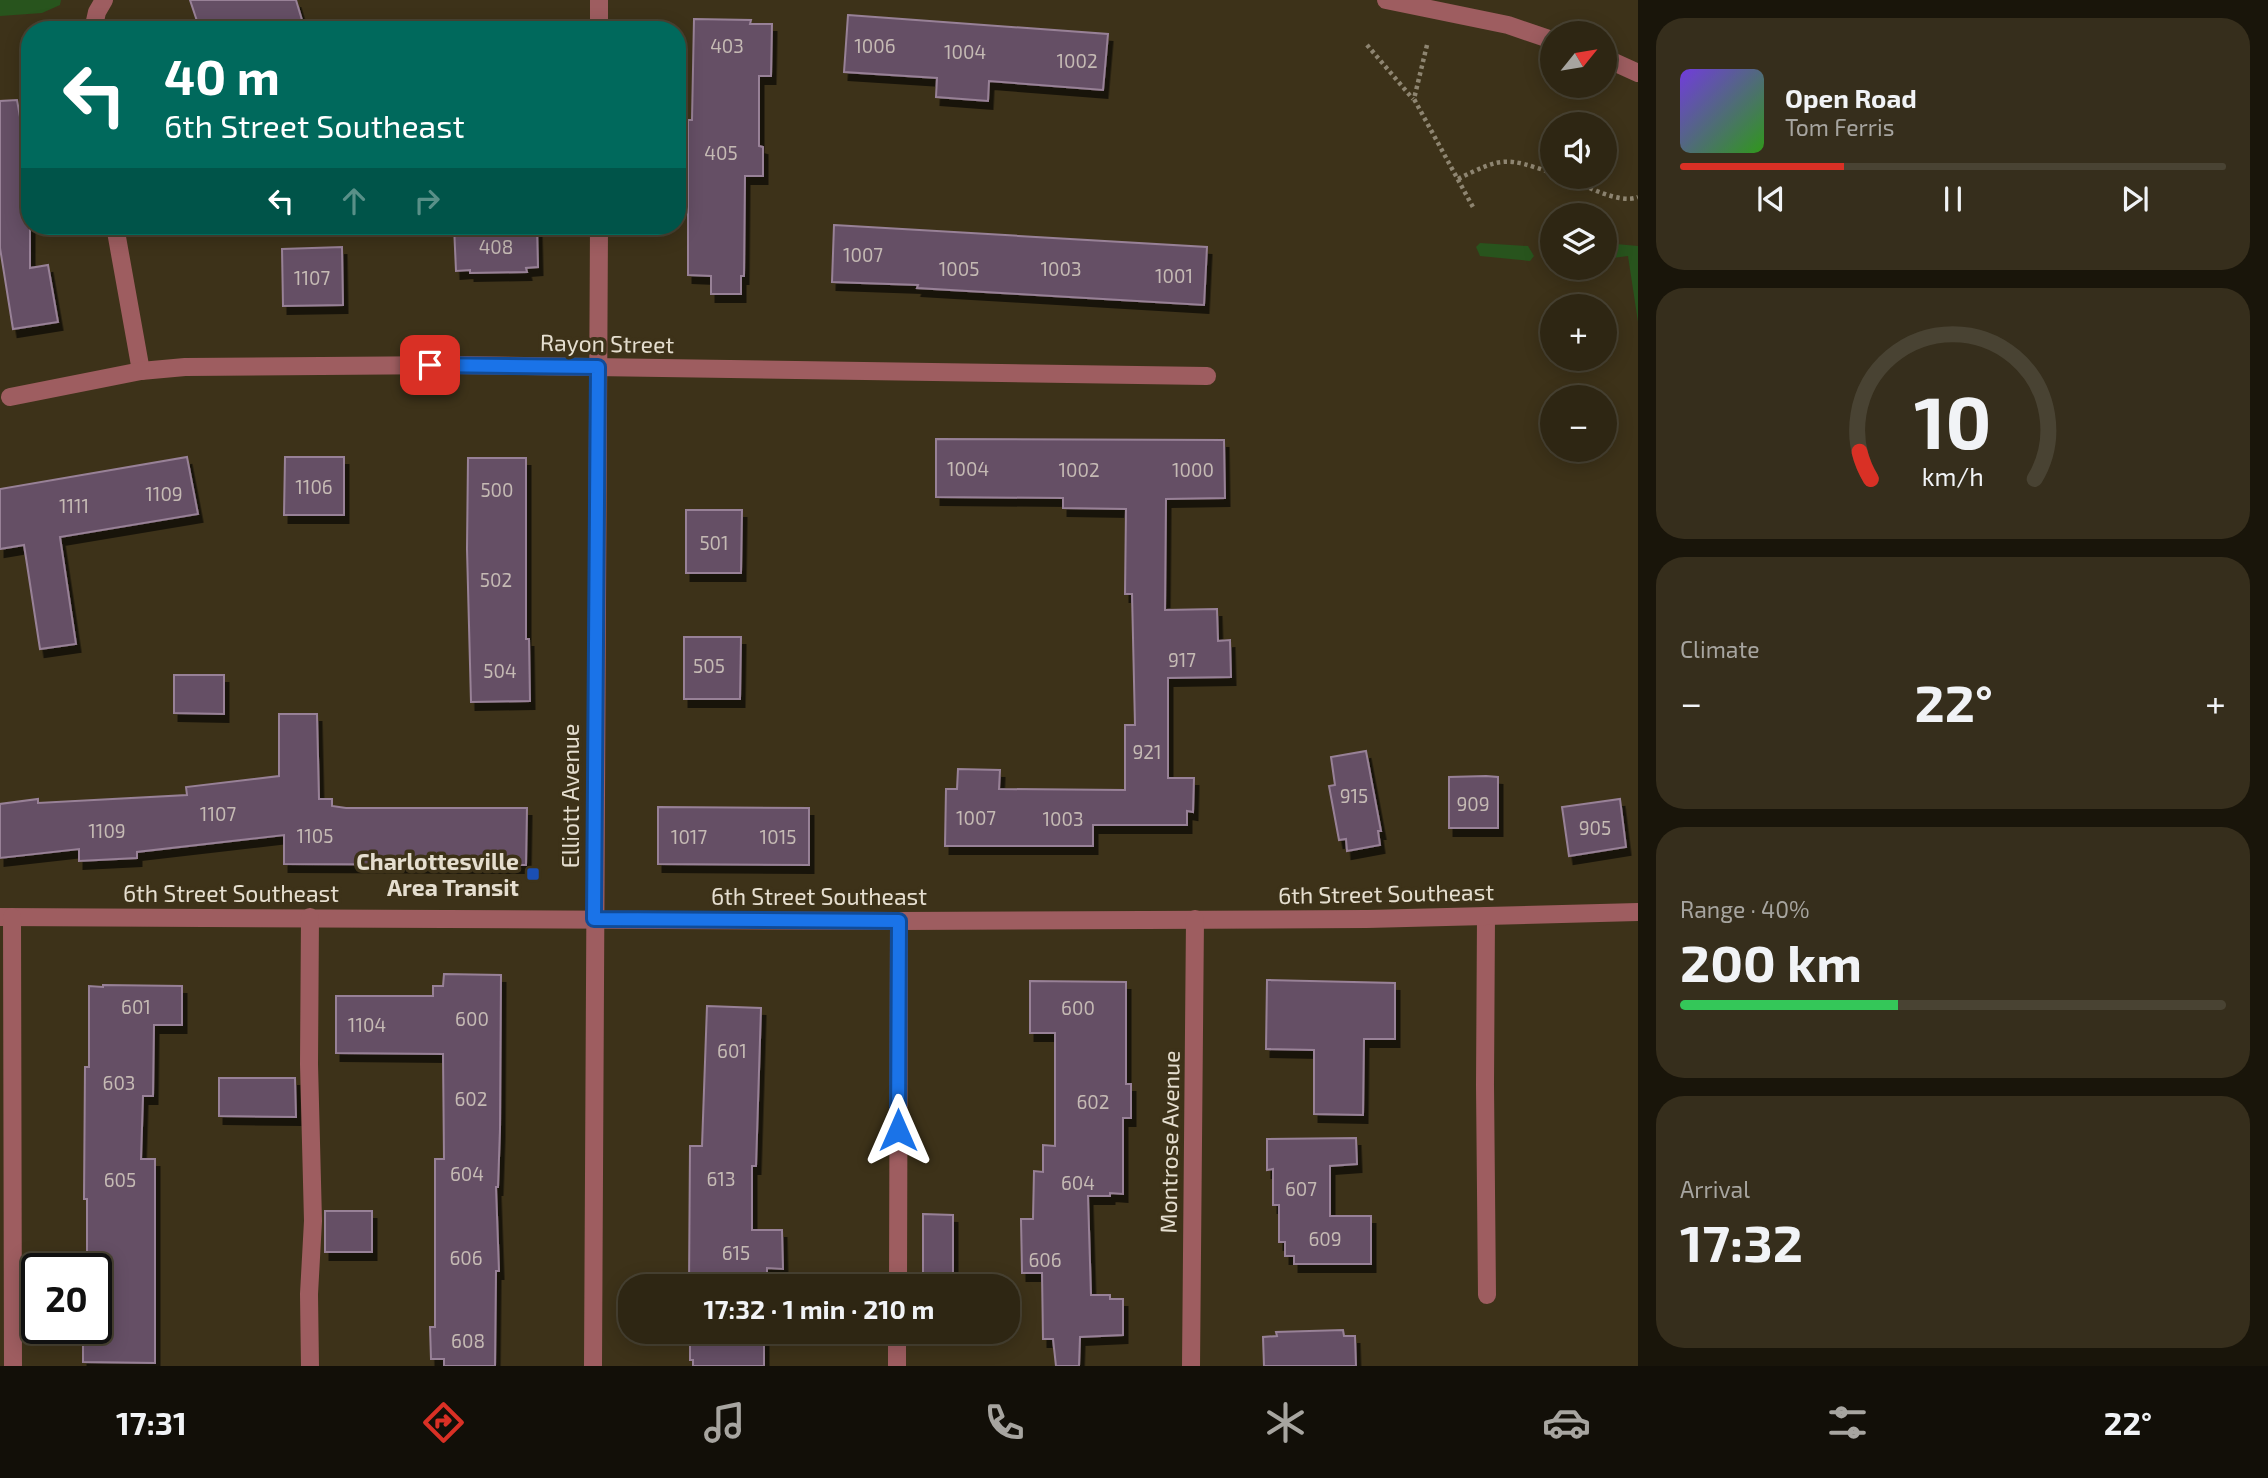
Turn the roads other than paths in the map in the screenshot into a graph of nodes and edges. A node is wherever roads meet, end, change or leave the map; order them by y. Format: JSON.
{"nodes":[{"id":1,"x":104,"y":0,"type":"edge"},
{"id":2,"x":599,"y":0,"type":"edge"},
{"id":3,"x":1386,"y":0,"type":"edge"},
{"id":4,"x":95,"y":21,"type":"edge"},
{"id":5,"x":599,"y":21,"type":"edge"},
{"id":6,"x":1540,"y":36,"type":"edge"},
{"id":7,"x":1617,"y":63,"type":"edge"},
{"id":8,"x":1638,"y":73,"type":"edge"},
{"id":9,"x":117,"y":235,"type":"edge"},
{"id":10,"x":599,"y":235,"type":"edge"},
{"id":11,"x":598,"y":367,"type":"junction"},
{"id":12,"x":142,"y":371,"type":"junction"},
{"id":13,"x":1207,"y":376,"type":"dead end"},
{"id":14,"x":10,"y":397,"type":"dead end"},
{"id":15,"x":1638,"y":912,"type":"edge"},
{"id":16,"x":1486,"y":916,"type":"junction"},
{"id":17,"x":6,"y":917,"type":"edge"},
{"id":18,"x":310,"y":918,"type":"junction"},
{"id":19,"x":594,"y":919,"type":"junction"},
{"id":20,"x":1195,"y":919,"type":"junction"},
{"id":21,"x":899,"y":921,"type":"junction"},
{"id":22,"x":898,"y":1274,"type":"edge"},
{"id":23,"x":1487,"y":1295,"type":"dead end"},
{"id":24,"x":897,"y":1344,"type":"edge"},
{"id":25,"x":13,"y":1366,"type":"edge"},
{"id":26,"x":310,"y":1366,"type":"edge"},
{"id":27,"x":593,"y":1366,"type":"edge"},
{"id":28,"x":897,"y":1366,"type":"edge"},
{"id":29,"x":1191,"y":1366,"type":"edge"}],
"edges":[{"from":1,"to":4,"type":"street"},
{"from":2,"to":5,"type":"street"},
{"from":3,"to":6,"type":"street"},
{"from":7,"to":8,"type":"street"},
{"from":9,"to":12,"type":"street"},
{"from":10,"to":11,"type":"street","name":"Elliott Avenue"},
{"from":11,"to":12,"type":"street","name":"Rayon Street"},
{"from":11,"to":13,"type":"street","name":"Rayon Street"},
{"from":11,"to":19,"type":"street","name":"Elliott Avenue"},
{"from":12,"to":14,"type":"street","name":"Rayon Street"},
{"from":15,"to":16,"type":"street","name":"6th Street Southeast"},
{"from":16,"to":20,"type":"street","name":"6th Street Southeast"},
{"from":16,"to":23,"type":"street"},
{"from":17,"to":18,"type":"street","name":"6th Street Southeast"},
{"from":17,"to":25,"type":"street"},
{"from":18,"to":19,"type":"street","name":"6th Street Southeast"},
{"from":18,"to":26,"type":"street"},
{"from":19,"to":21,"type":"street","name":"6th Street Southeast"},
{"from":19,"to":27,"type":"street","name":"Elliott Avenue"},
{"from":20,"to":21,"type":"street","name":"6th Street Southeast"},
{"from":20,"to":29,"type":"street","name":"Montrose Avenue"},
{"from":21,"to":22,"type":"street"},
{"from":24,"to":28,"type":"street"}]}
